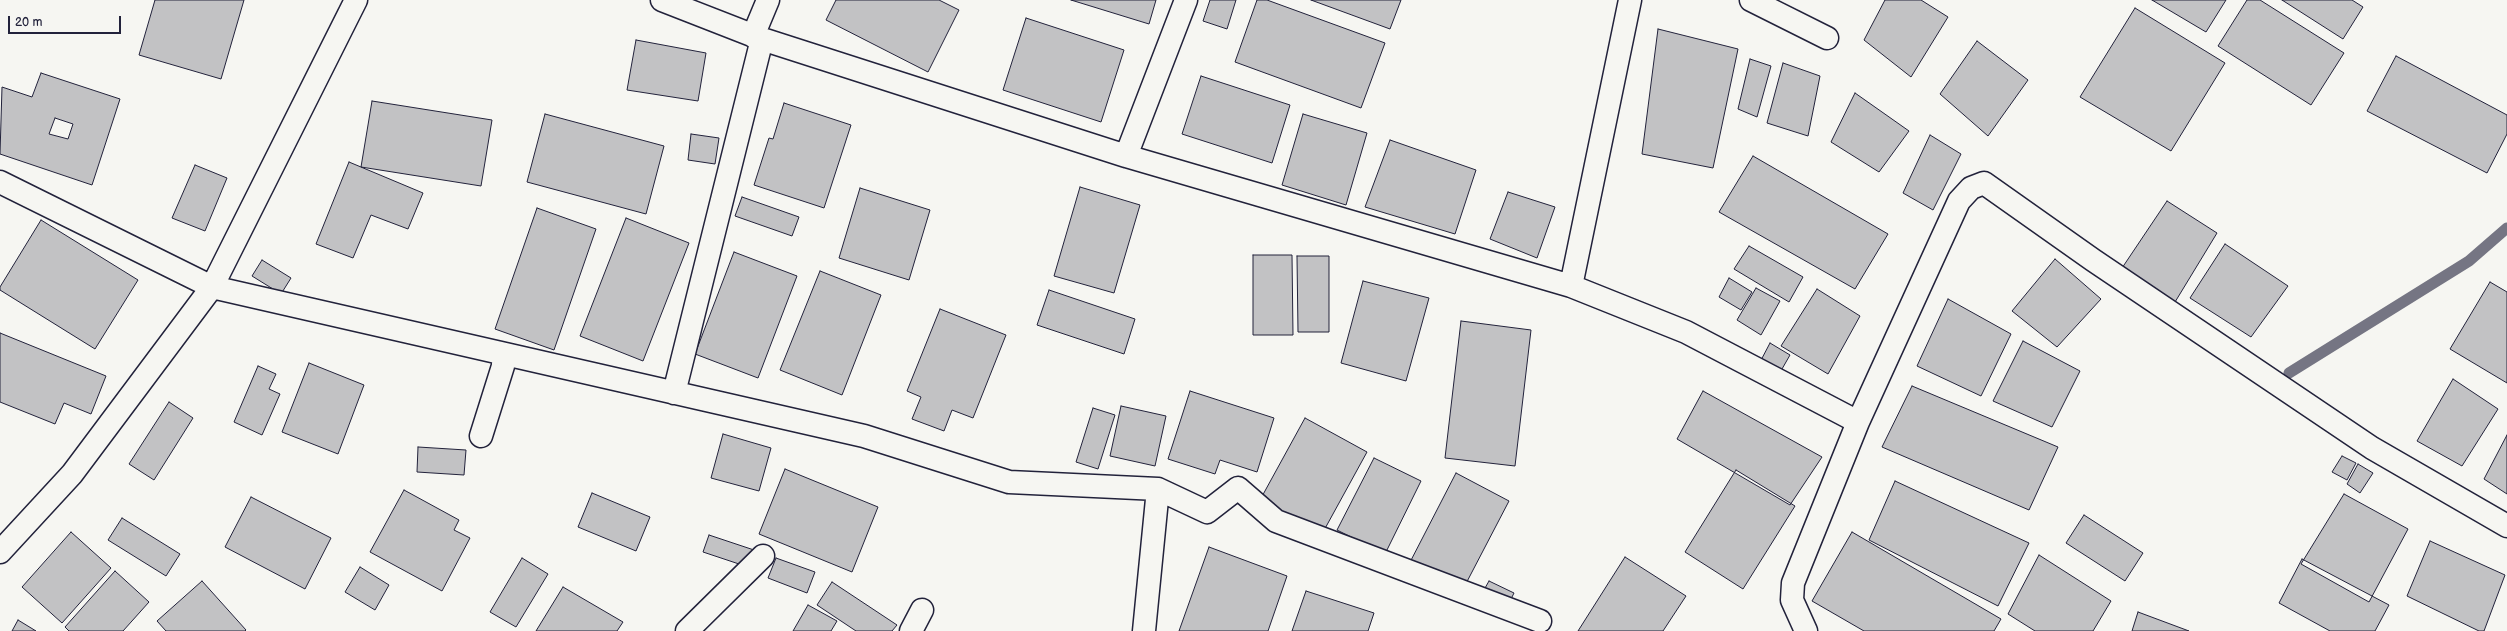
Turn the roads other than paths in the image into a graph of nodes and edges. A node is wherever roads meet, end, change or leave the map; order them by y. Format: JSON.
{"nodes":[{"id":1,"x":356,"y":0,"type":"edge"},
{"id":2,"x":662,"y":0,"type":"edge"},
{"id":3,"x":768,"y":0,"type":"edge"},
{"id":4,"x":1186,"y":0,"type":"edge"},
{"id":5,"x":1630,"y":0,"type":"edge"},
{"id":6,"x":1751,"y":0,"type":"edge"},
{"id":7,"x":757,"y":37,"type":"junction"},
{"id":8,"x":1827,"y":38,"type":"dead end"},
{"id":9,"x":1126,"y":156,"type":"junction"},
{"id":10,"x":0,"y":182,"type":"edge"},
{"id":11,"x":1571,"y":286,"type":"junction"},
{"id":12,"x":212,"y":287,"type":"junction"},
{"id":13,"x":503,"y":354,"type":"junction"},
{"id":14,"x":674,"y":393,"type":"junction"},
{"id":15,"x":1858,"y":422,"type":"junction"},
{"id":16,"x":481,"y":436,"type":"dead end"},
{"id":17,"x":1158,"y":489,"type":"junction"},
{"id":18,"x":2507,"y":526,"type":"edge"},
{"id":19,"x":0,"y":552,"type":"edge"},
{"id":20,"x":763,"y":556,"type":"dead end"},
{"id":21,"x":922,"y":610,"type":"dead end"},
{"id":22,"x":1540,"y":621,"type":"dead end"},
{"id":23,"x":688,"y":631,"type":"edge"},
{"id":24,"x":911,"y":631,"type":"edge"},
{"id":25,"x":1144,"y":631,"type":"edge"},
{"id":26,"x":1806,"y":631,"type":"edge"}],
"edges":[{"from":1,"to":12,"type":"street"},
{"from":2,"to":7,"type":"street"},
{"from":3,"to":7,"type":"street"},
{"from":4,"to":9,"type":"street"},
{"from":5,"to":11,"type":"street"},
{"from":6,"to":8,"type":"street"},
{"from":7,"to":9,"type":"street"},
{"from":7,"to":14,"type":"street"},
{"from":9,"to":11,"type":"street"},
{"from":10,"to":12,"type":"street"},
{"from":11,"to":15,"type":"street"},
{"from":12,"to":13,"type":"street"},
{"from":12,"to":19,"type":"street"},
{"from":13,"to":14,"type":"street"},
{"from":13,"to":16,"type":"street"},
{"from":14,"to":17,"type":"street"},
{"from":15,"to":18,"type":"street"},
{"from":15,"to":26,"type":"street"},
{"from":17,"to":22,"type":"street"},
{"from":17,"to":25,"type":"street"},
{"from":20,"to":23,"type":"street"},
{"from":21,"to":24,"type":"street"}]}
